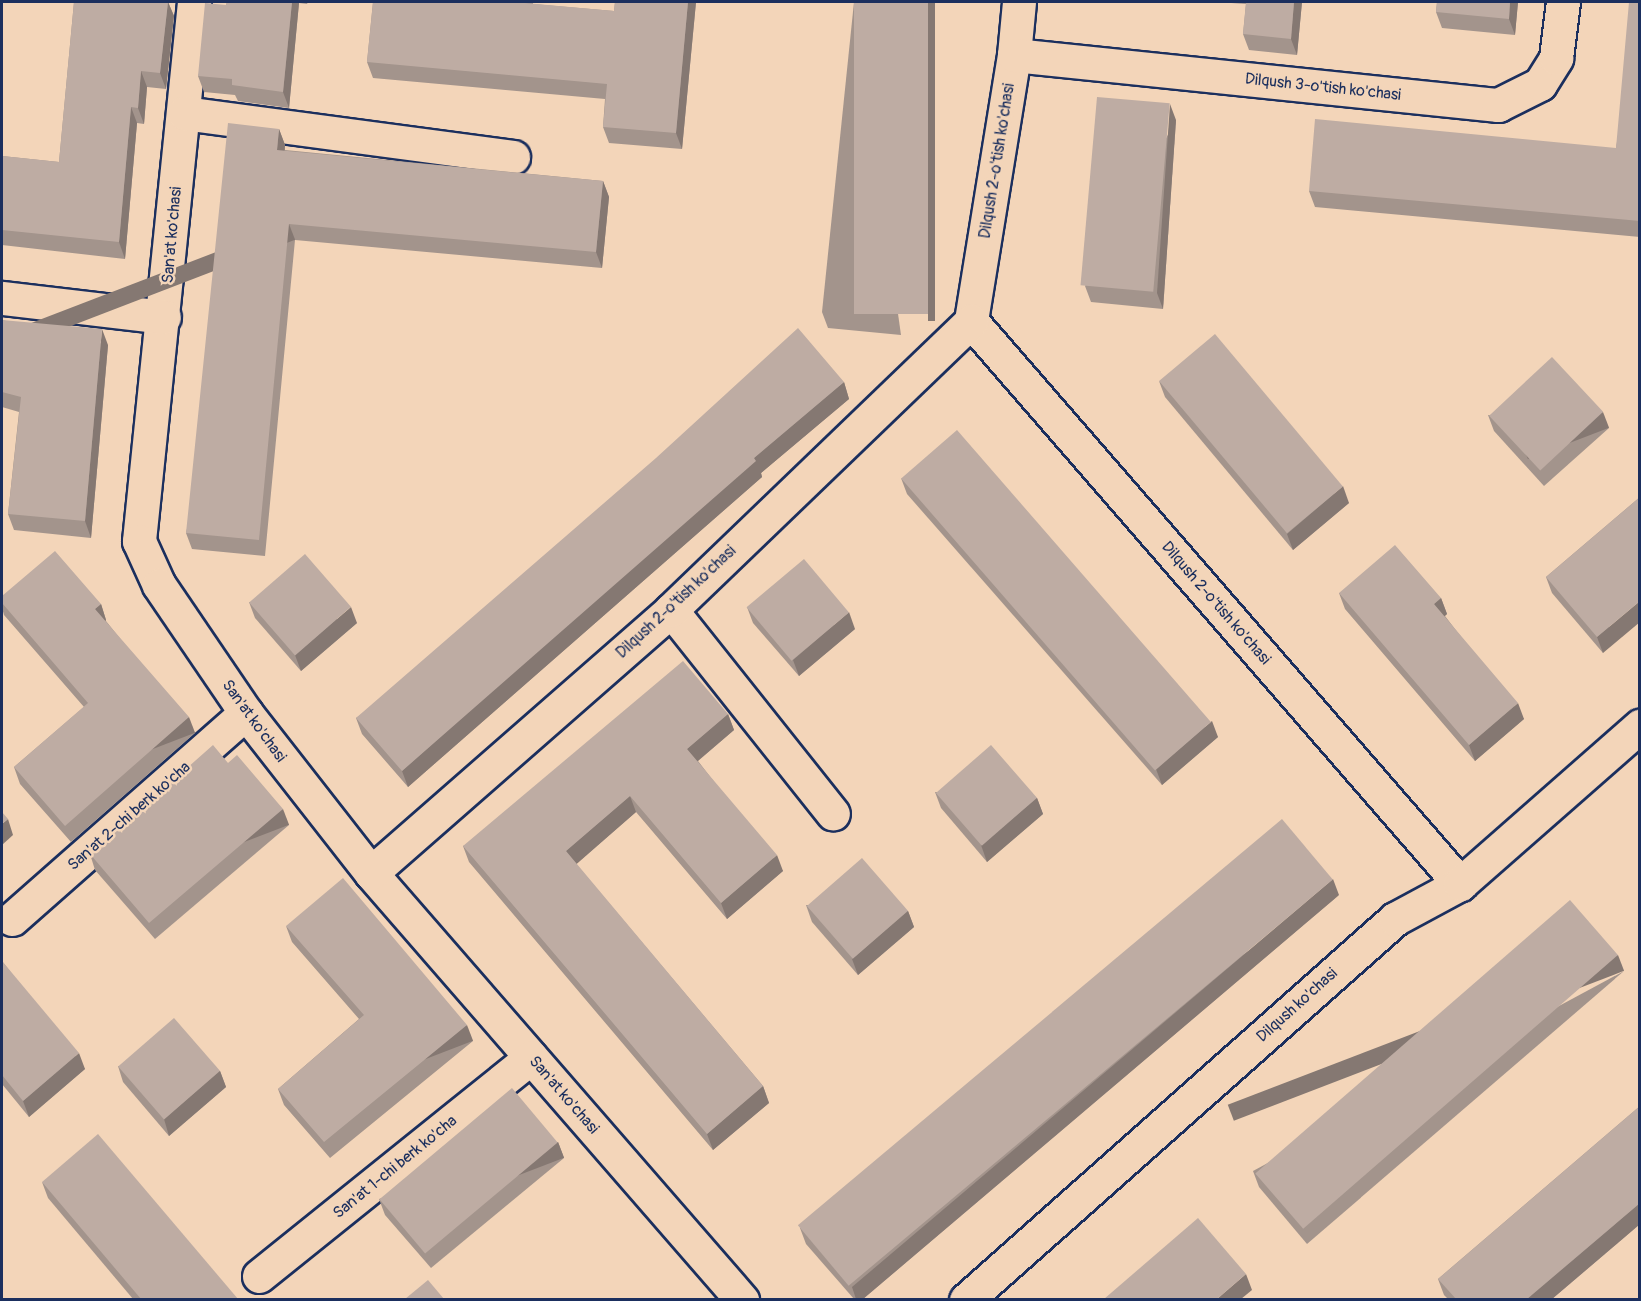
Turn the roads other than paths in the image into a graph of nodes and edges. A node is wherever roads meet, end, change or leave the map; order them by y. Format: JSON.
{"nodes":[{"id":1,"x":194,"y":2,"type":"edge"},
{"id":2,"x":1019,"y":2,"type":"edge"},
{"id":3,"x":1563,"y":2,"type":"edge"},
{"id":4,"x":1014,"y":56,"type":"junction"},
{"id":5,"x":184,"y":113,"type":"junction"},
{"id":6,"x":513,"y":157,"type":"dead end"},
{"id":7,"x":2,"y":298,"type":"edge"},
{"id":8,"x":164,"y":317,"type":"junction"},
{"id":9,"x":971,"y":321,"type":"junction"},
{"id":10,"x":671,"y":610,"type":"junction"},
{"id":11,"x":246,"y":713,"type":"junction"},
{"id":12,"x":1640,"y":726,"type":"edge"},
{"id":13,"x":833,"y":814,"type":"dead end"},
{"id":14,"x":371,"y":873,"type":"junction"},
{"id":15,"x":1460,"y":884,"type":"junction"},
{"id":16,"x":12,"y":919,"type":"dead end"},
{"id":17,"x":531,"y":1057,"type":"junction"},
{"id":18,"x":259,"y":1276,"type":"dead end"},
{"id":19,"x":742,"y":1299,"type":"edge"},
{"id":20,"x":966,"y":1299,"type":"edge"}],
"edges":[{"from":1,"to":5,"type":"street","name":"San'at ko'chasi"},
{"from":2,"to":4,"type":"street","name":"Dilqush 2-o'tish ko'chasi"},
{"from":3,"to":4,"type":"street","name":"Dilqush 3-o'tish ko'chasi"},
{"from":4,"to":9,"type":"street","name":"Dilqush 2-o'tish ko'chasi"},
{"from":5,"to":6,"type":"street"},
{"from":5,"to":8,"type":"street","name":"San'at ko'chasi"},
{"from":7,"to":8,"type":"street"},
{"from":8,"to":11,"type":"street","name":"San'at ko'chasi"},
{"from":9,"to":10,"type":"street","name":"Dilqush 2-o'tish ko'chasi"},
{"from":9,"to":15,"type":"street","name":"Dilqush 2-o'tish ko'chasi"},
{"from":10,"to":13,"type":"street"},
{"from":10,"to":14,"type":"street","name":"Dilqush 2-o'tish ko'chasi"},
{"from":11,"to":14,"type":"street","name":"San'at ko'chasi"},
{"from":11,"to":16,"type":"street","name":"San'at 2-chi berk ko'cha"},
{"from":12,"to":15,"type":"street","name":"Dilqush ko'chasi"},
{"from":14,"to":17,"type":"street","name":"San'at ko'chasi"},
{"from":15,"to":20,"type":"street","name":"Dilqush ko'chasi"},
{"from":17,"to":18,"type":"street","name":"San'at 1-chi berk ko'cha"},
{"from":17,"to":19,"type":"street","name":"San'at ko'chasi"}]}
